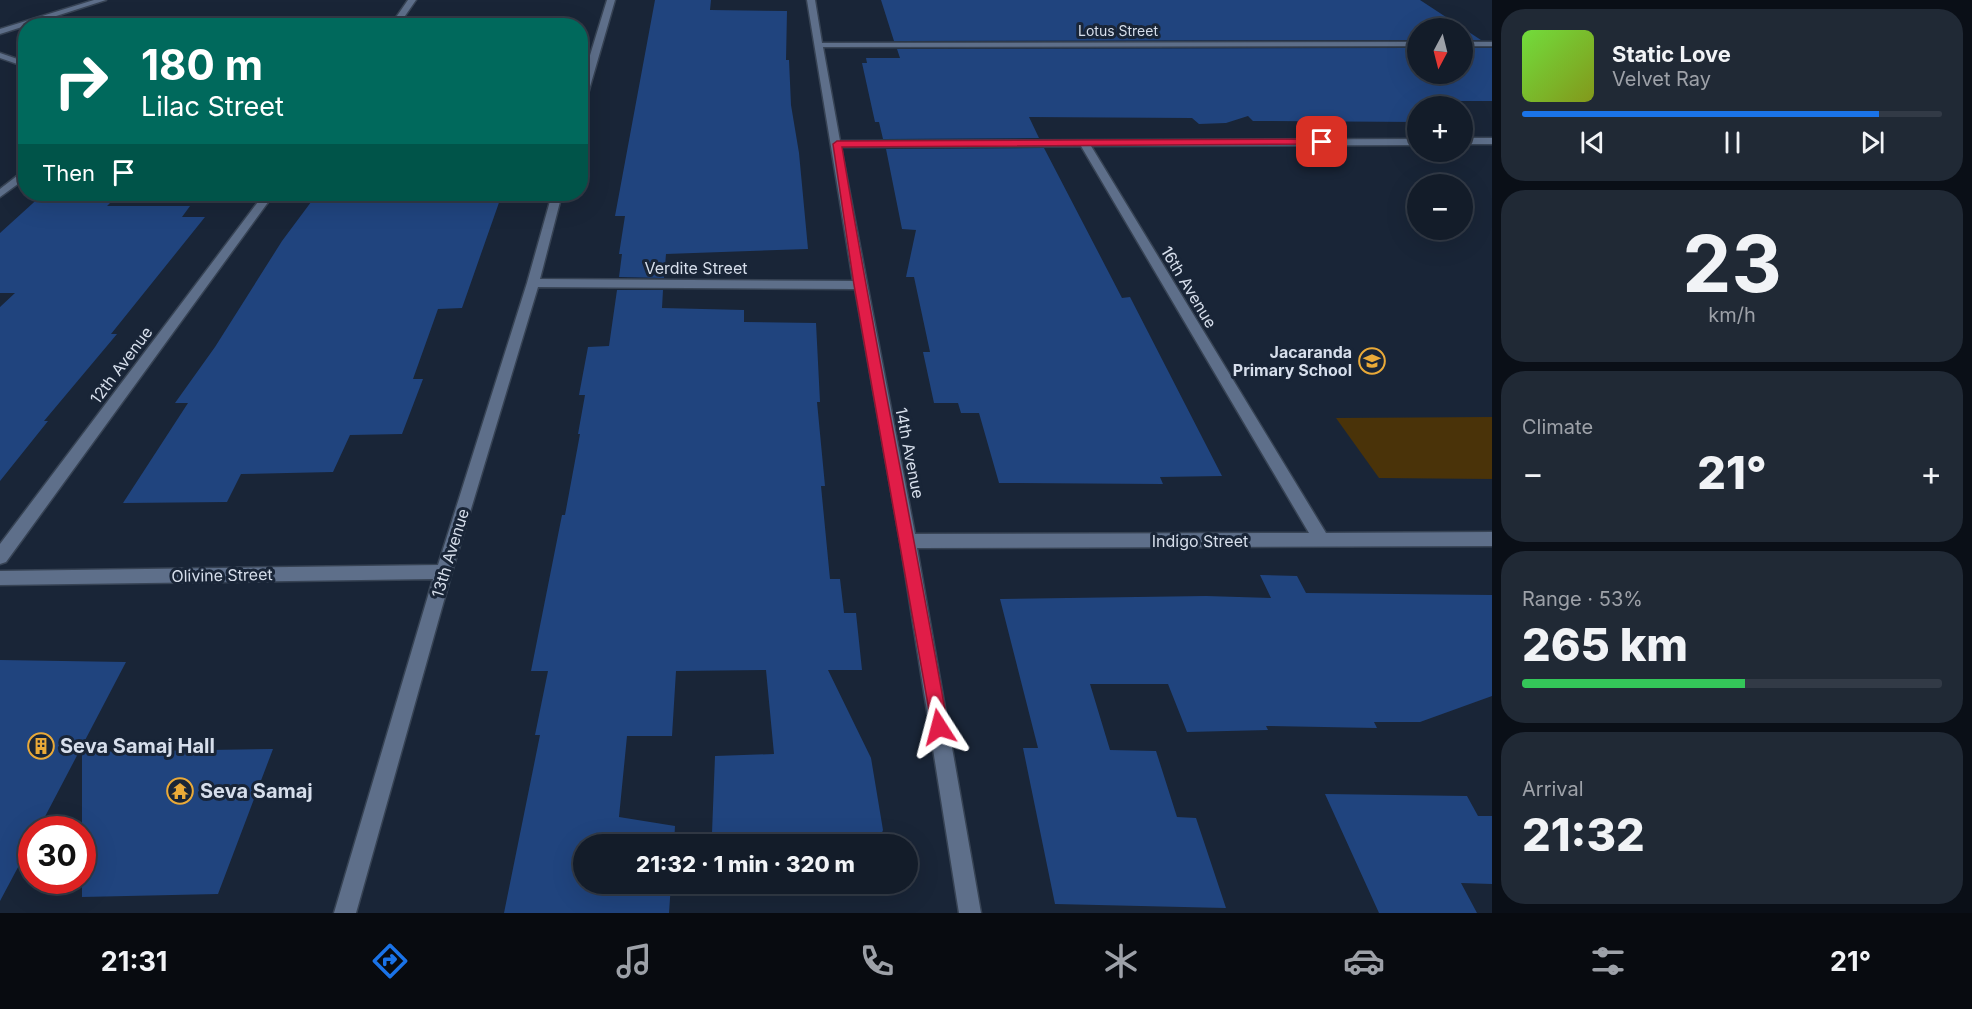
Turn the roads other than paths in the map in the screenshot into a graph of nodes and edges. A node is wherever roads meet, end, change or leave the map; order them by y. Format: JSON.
{"nodes":[{"id":1,"x":102,"y":0,"type":"edge"},
{"id":2,"x":412,"y":0,"type":"edge"},
{"id":3,"x":610,"y":0,"type":"edge"},
{"id":4,"x":811,"y":0,"type":"edge"},
{"id":5,"x":45,"y":18,"type":"edge"},
{"id":6,"x":400,"y":18,"type":"edge"},
{"id":7,"x":18,"y":26,"type":"edge"},
{"id":8,"x":0,"y":32,"type":"edge"},
{"id":9,"x":1407,"y":44,"type":"edge"},
{"id":10,"x":1473,"y":44,"type":"edge"},
{"id":11,"x":1492,"y":44,"type":"edge"},
{"id":12,"x":819,"y":45,"type":"junction"},
{"id":13,"x":0,"y":55,"type":"edge"},
{"id":14,"x":18,"y":61,"type":"edge"},
{"id":15,"x":588,"y":61,"type":"edge"},
{"id":16,"x":1473,"y":141,"type":"edge"},
{"id":17,"x":1492,"y":141,"type":"edge"},
{"id":18,"x":1407,"y":142,"type":"edge"},
{"id":19,"x":1084,"y":143,"type":"junction"},
{"id":20,"x":837,"y":144,"type":"junction"},
{"id":21,"x":18,"y":179,"type":"edge"},
{"id":22,"x":0,"y":194,"type":"edge"},
{"id":23,"x":264,"y":201,"type":"edge"},
{"id":24,"x":554,"y":201,"type":"edge"},
{"id":25,"x":532,"y":283,"type":"junction"},
{"id":26,"x":860,"y":285,"type":"junction"},
{"id":27,"x":1492,"y":539,"type":"edge"},
{"id":28,"x":908,"y":541,"type":"junction"},
{"id":29,"x":1322,"y":541,"type":"junction"},
{"id":30,"x":0,"y":557,"type":"edge"},
{"id":31,"x":444,"y":572,"type":"junction"},
{"id":32,"x":0,"y":578,"type":"edge"},
{"id":33,"x":345,"y":913,"type":"edge"},
{"id":34,"x":970,"y":913,"type":"edge"}],
"edges":[{"from":1,"to":5,"type":"street"},
{"from":2,"to":6,"type":"street"},
{"from":3,"to":15,"type":"street"},
{"from":4,"to":12,"type":"street","name":"14th Avenue"},
{"from":7,"to":8,"type":"street"},
{"from":9,"to":12,"type":"street","name":"Lotus Street"},
{"from":10,"to":11,"type":"street"},
{"from":12,"to":20,"type":"street","name":"14th Avenue"},
{"from":13,"to":14,"type":"street"},
{"from":16,"to":17,"type":"street"},
{"from":18,"to":19,"type":"street"},
{"from":19,"to":20,"type":"street"},
{"from":19,"to":29,"type":"street","name":"16th Avenue"},
{"from":20,"to":26,"type":"street","name":"14th Avenue"},
{"from":21,"to":22,"type":"street"},
{"from":23,"to":30,"type":"street","name":"12th Avenue"},
{"from":24,"to":25,"type":"street","name":"13th Avenue"},
{"from":25,"to":26,"type":"street","name":"Verdite Street"},
{"from":25,"to":31,"type":"street","name":"13th Avenue"},
{"from":26,"to":28,"type":"street","name":"14th Avenue"},
{"from":27,"to":29,"type":"street","name":"Indigo Street"},
{"from":28,"to":29,"type":"street","name":"Indigo Street"},
{"from":28,"to":34,"type":"street","name":"14th Avenue"},
{"from":31,"to":32,"type":"street","name":"Olivine Street"},
{"from":31,"to":33,"type":"street","name":"13th Avenue"}]}
